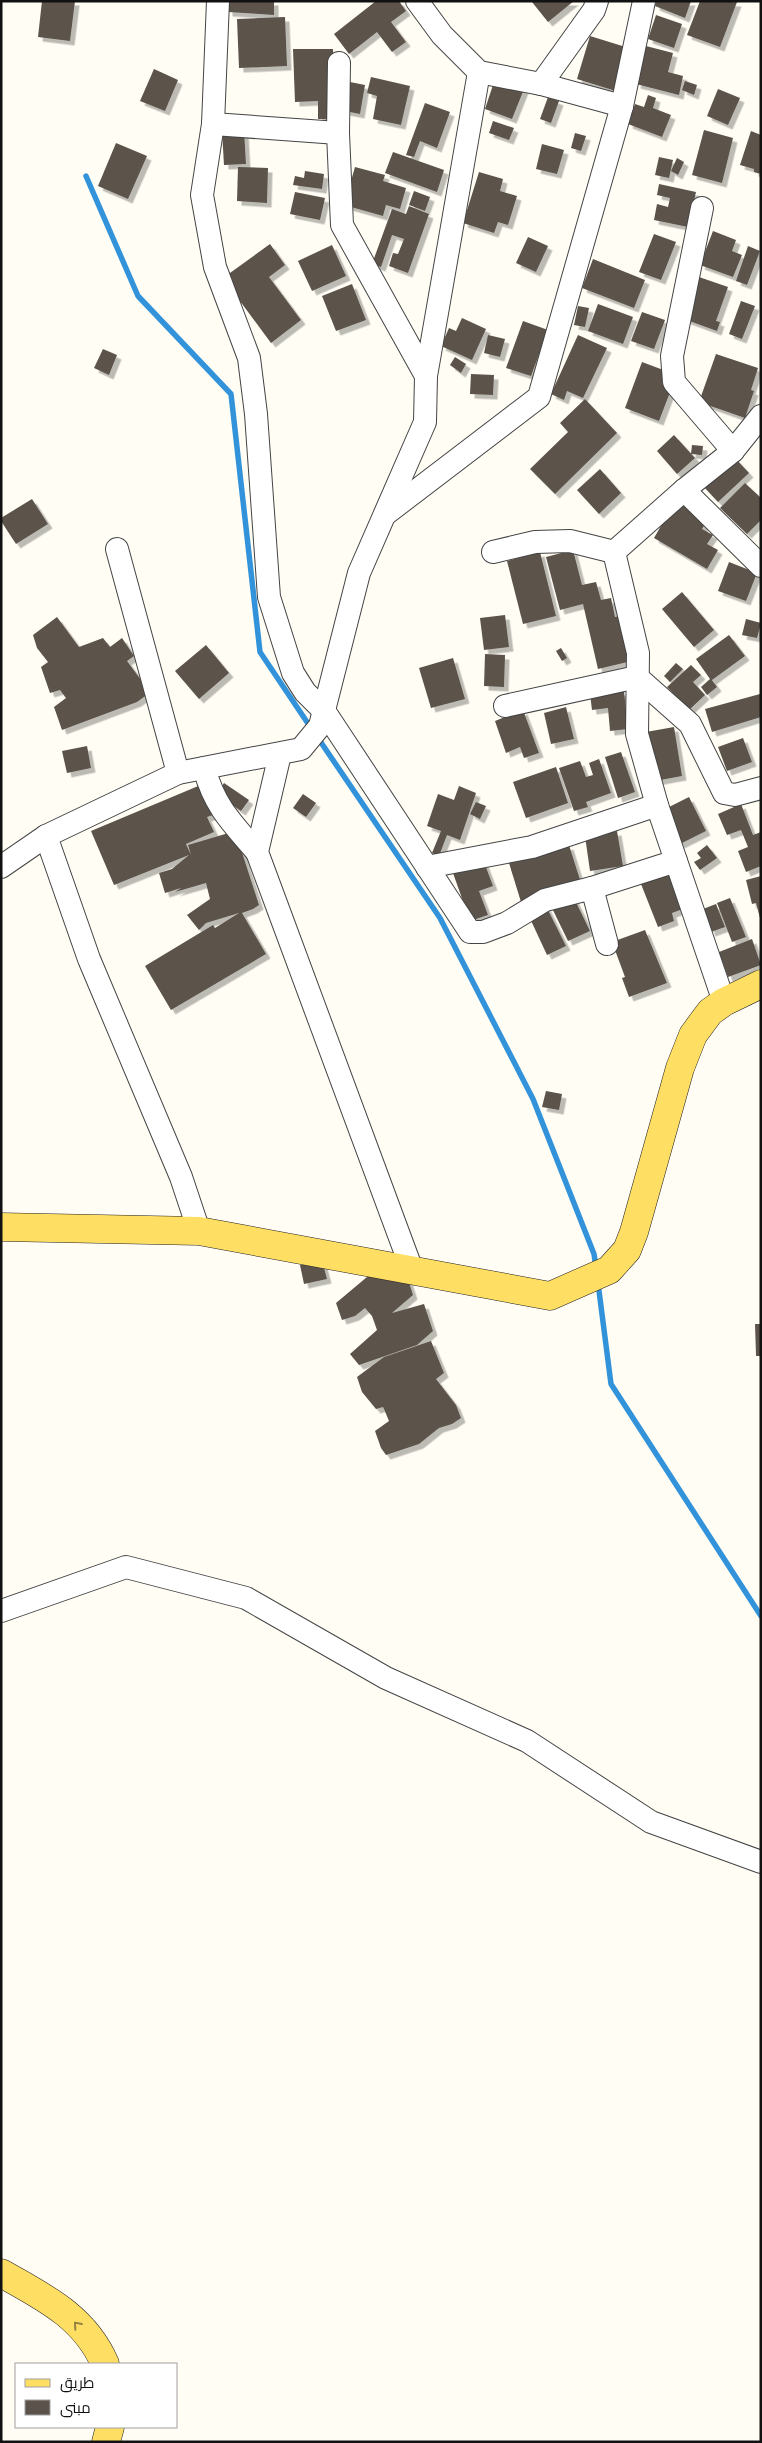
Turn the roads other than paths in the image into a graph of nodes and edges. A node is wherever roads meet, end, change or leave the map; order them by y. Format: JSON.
{"nodes":[{"id":1,"x":218,"y":1,"type":"edge"},
{"id":2,"x":417,"y":1,"type":"edge"},
{"id":3,"x":597,"y":1,"type":"edge"},
{"id":4,"x":644,"y":1,"type":"edge"},
{"id":5,"x":339,"y":63,"type":"dead end"},
{"id":6,"x":479,"y":72,"type":"junction"},
{"id":7,"x":541,"y":84,"type":"junction"},
{"id":8,"x":622,"y":106,"type":"junction"},
{"id":9,"x":213,"y":124,"type":"junction"},
{"id":10,"x":338,"y":133,"type":"junction"},
{"id":11,"x":702,"y":208,"type":"dead end"},
{"id":12,"x":426,"y":376,"type":"junction"},
{"id":13,"x":761,"y":416,"type":"edge"},
{"id":14,"x":733,"y":451,"type":"junction"},
{"id":15,"x":684,"y":490,"type":"junction"},
{"id":16,"x":386,"y":513,"type":"junction"},
{"id":17,"x":117,"y":549,"type":"dead end"},
{"id":18,"x":493,"y":552,"type":"dead end"},
{"id":19,"x":614,"y":552,"type":"junction"},
{"id":20,"x":761,"y":566,"type":"edge"},
{"id":21,"x":637,"y":677,"type":"junction"},
{"id":22,"x":505,"y":706,"type":"dead end"},
{"id":23,"x":323,"y":719,"type":"junction"},
{"id":24,"x":290,"y":751,"type":"junction"},
{"id":25,"x":204,"y":768,"type":"junction"},
{"id":26,"x":178,"y":773,"type":"junction"},
{"id":27,"x":761,"y":788,"type":"edge"},
{"id":28,"x":658,"y":805,"type":"junction"},
{"id":29,"x":46,"y":836,"type":"junction"},
{"id":30,"x":257,"y":852,"type":"junction"},
{"id":31,"x":676,"y":861,"type":"junction"},
{"id":32,"x":1,"y":867,"type":"edge"},
{"id":33,"x":427,"y":867,"type":"junction"},
{"id":34,"x":592,"y":888,"type":"junction"},
{"id":35,"x":607,"y":944,"type":"dead end"},
{"id":36,"x":761,"y":984,"type":"edge"},
{"id":37,"x":724,"y":1002,"type":"junction"},
{"id":38,"x":1,"y":1227,"type":"edge"},
{"id":39,"x":199,"y":1231,"type":"junction"},
{"id":40,"x":412,"y":1270,"type":"junction"},
{"id":41,"x":1,"y":1611,"type":"edge"},
{"id":42,"x":761,"y":1862,"type":"edge"},
{"id":43,"x":1,"y":2273,"type":"edge"},
{"id":44,"x":105,"y":2363,"type":"edge"},
{"id":45,"x":110,"y":2428,"type":"edge"},
{"id":46,"x":106,"y":2442,"type":"edge"}],
"edges":[{"from":1,"to":9,"type":"street"},
{"from":2,"to":6,"type":"street"},
{"from":3,"to":7,"type":"street"},
{"from":4,"to":8,"type":"street"},
{"from":5,"to":10,"type":"street"},
{"from":6,"to":7,"type":"street"},
{"from":6,"to":12,"type":"street"},
{"from":7,"to":8,"type":"street"},
{"from":8,"to":16,"type":"street"},
{"from":9,"to":10,"type":"street"},
{"from":9,"to":23,"type":"street"},
{"from":10,"to":12,"type":"street"},
{"from":11,"to":14,"type":"street"},
{"from":12,"to":16,"type":"street"},
{"from":13,"to":14,"type":"street"},
{"from":14,"to":15,"type":"street"},
{"from":15,"to":19,"type":"street"},
{"from":15,"to":20,"type":"street"},
{"from":16,"to":23,"type":"street"},
{"from":17,"to":26,"type":"street"},
{"from":18,"to":19,"type":"street"},
{"from":19,"to":21,"type":"street"},
{"from":21,"to":22,"type":"street"},
{"from":21,"to":27,"type":"street"},
{"from":21,"to":28,"type":"street"},
{"from":23,"to":24,"type":"street"},
{"from":23,"to":33,"type":"street"},
{"from":24,"to":25,"type":"street"},
{"from":24,"to":30,"type":"street"},
{"from":25,"to":26,"type":"street"},
{"from":25,"to":30,"type":"street"},
{"from":26,"to":29,"type":"street"},
{"from":28,"to":31,"type":"street"},
{"from":28,"to":33,"type":"street"},
{"from":29,"to":32,"type":"street"},
{"from":29,"to":39,"type":"street"},
{"from":30,"to":40,"type":"street"},
{"from":31,"to":34,"type":"street"},
{"from":31,"to":37,"type":"street"},
{"from":33,"to":34,"type":"street"},
{"from":34,"to":35,"type":"street"},
{"from":36,"to":37,"type":"main road"},
{"from":37,"to":40,"type":"main road"},
{"from":38,"to":39,"type":"main road"},
{"from":39,"to":40,"type":"main road"},
{"from":41,"to":42,"type":"street"},
{"from":44,"to":43,"type":"main road","one_way":true},
{"from":45,"to":46,"type":"main road"}]}
